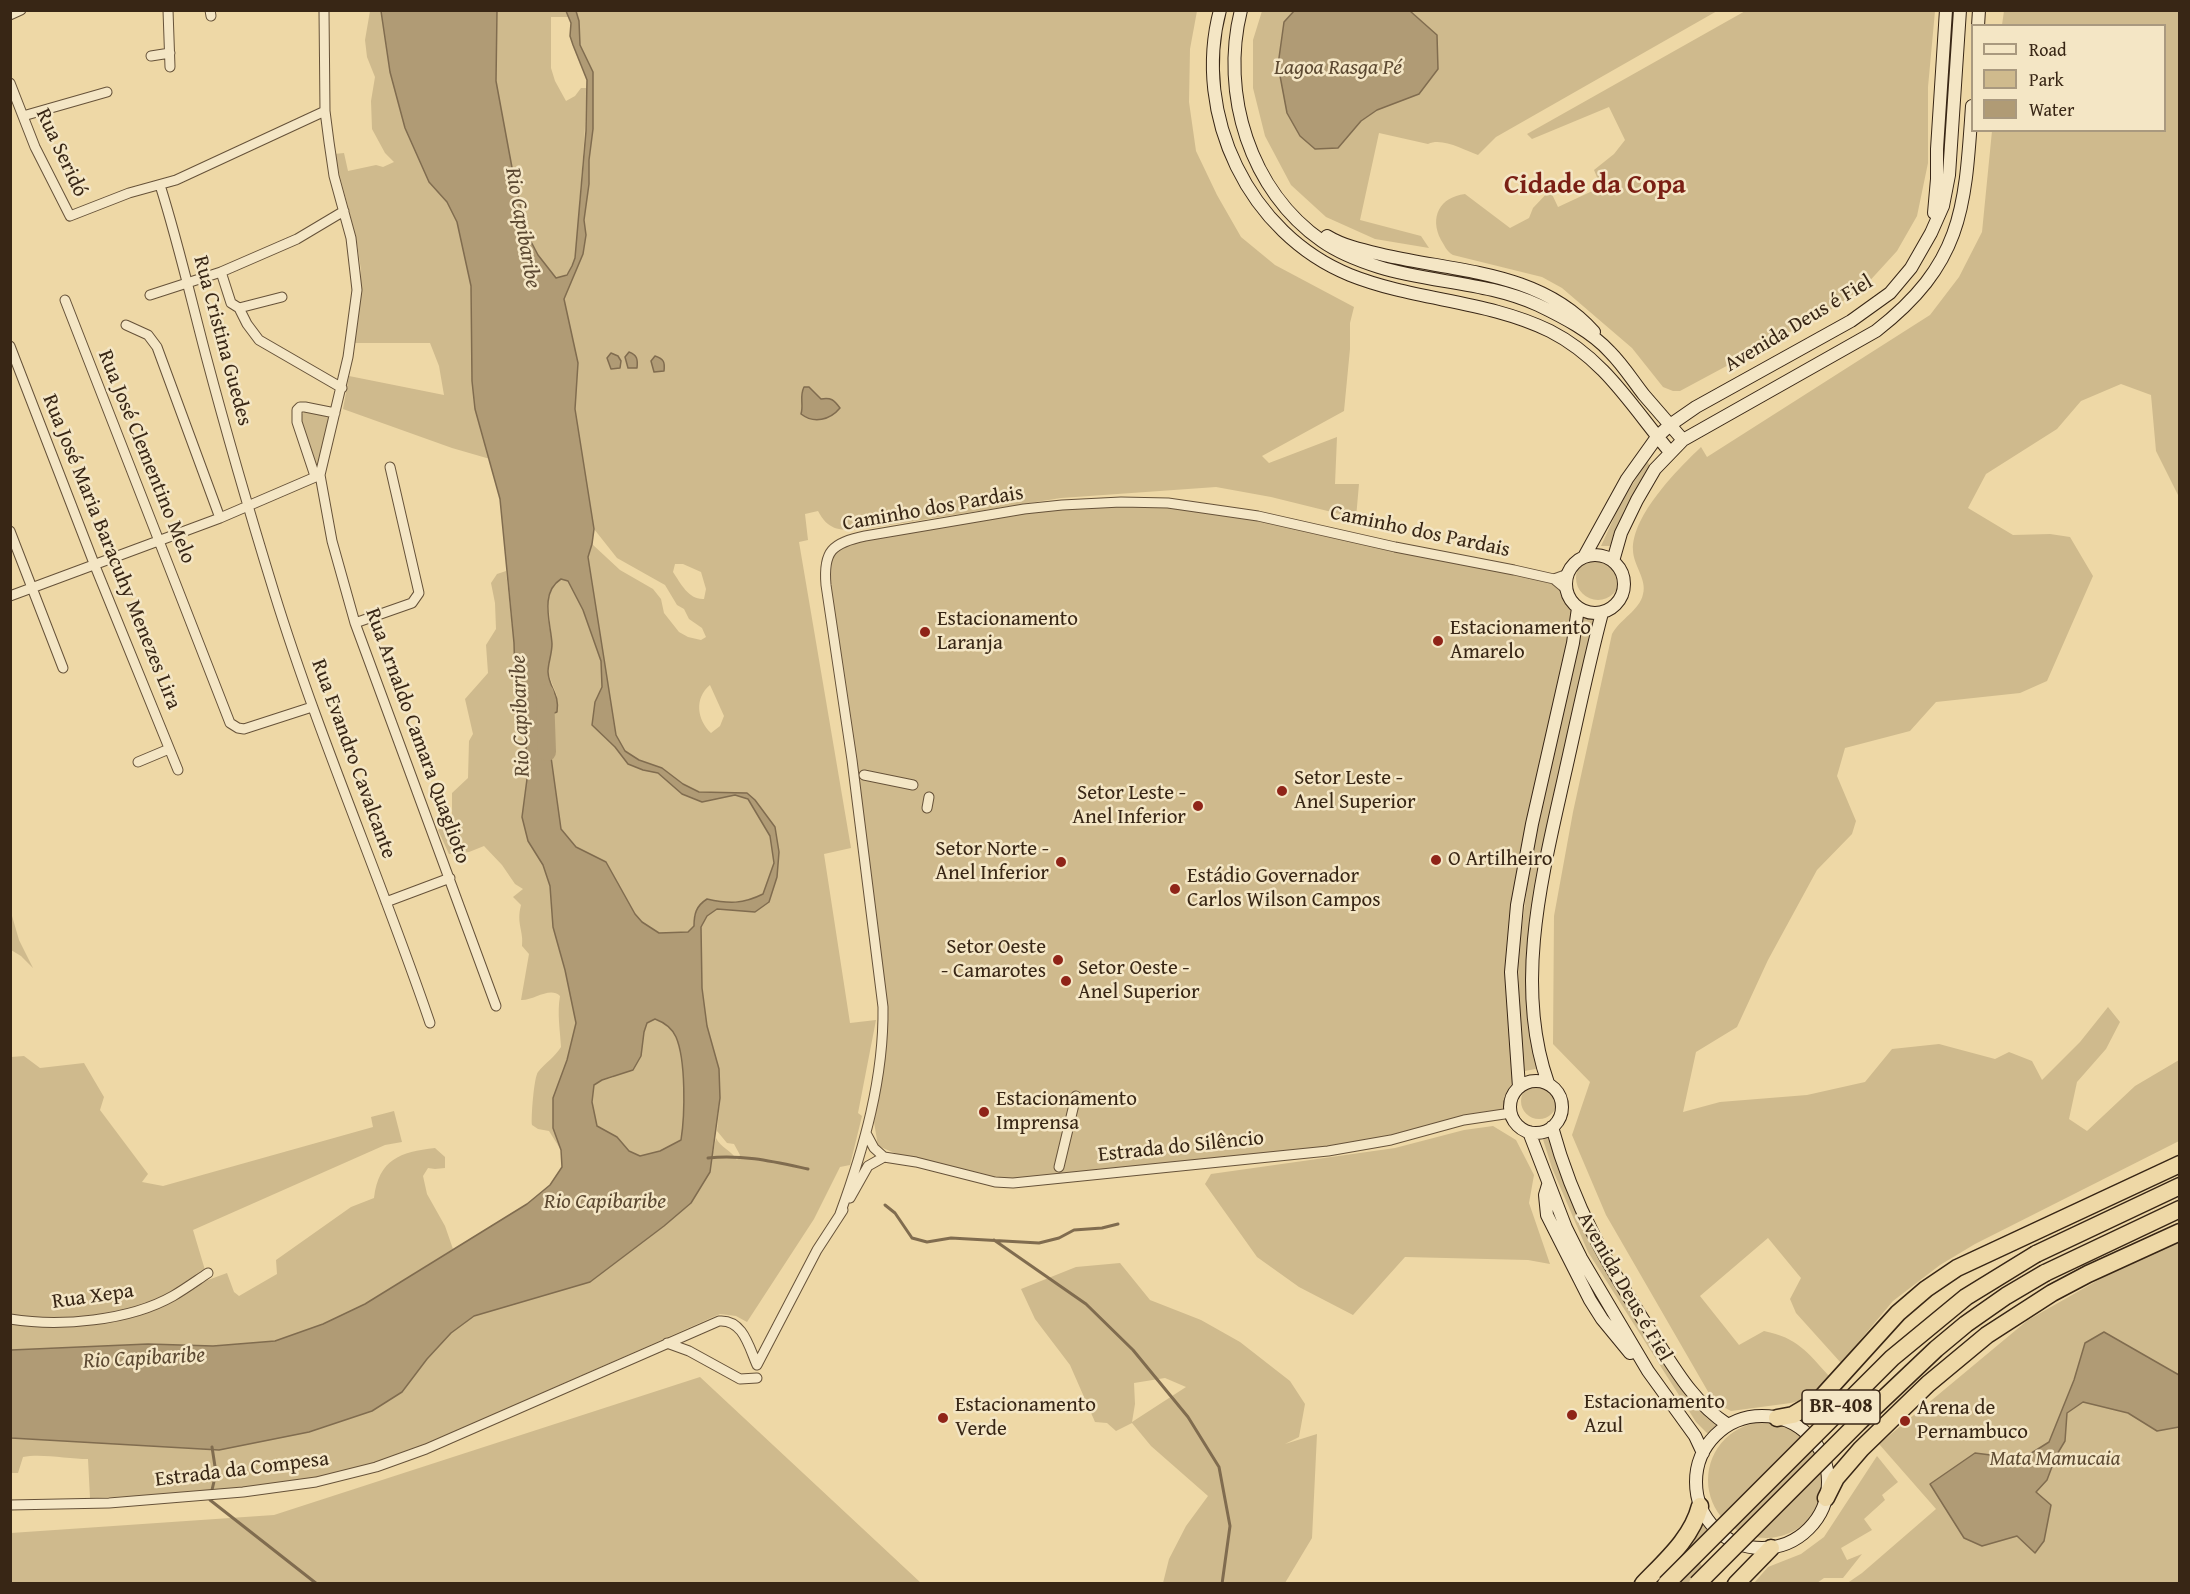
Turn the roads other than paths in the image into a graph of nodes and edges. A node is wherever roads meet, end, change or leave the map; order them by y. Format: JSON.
{"nodes":[{"id":1,"x":21,"y":10,"type":"edge"},
{"id":2,"x":168,"y":10,"type":"edge"},
{"id":3,"x":324,"y":10,"type":"edge"},
{"id":4,"x":1220,"y":10,"type":"edge"},
{"id":5,"x":1242,"y":10,"type":"edge"},
{"id":6,"x":1946,"y":10,"type":"edge"},
{"id":7,"x":1960,"y":10,"type":"edge"},
{"id":8,"x":10,"y":15,"type":"edge"},
{"id":9,"x":170,"y":52,"type":"junction"},
{"id":10,"x":151,"y":56,"type":"dead end"},
{"id":11,"x":170,"y":67,"type":"dead end"},
{"id":12,"x":10,"y":83,"type":"edge"},
{"id":13,"x":107,"y":92,"type":"dead end"},
{"id":14,"x":325,"y":111,"type":"junction"},
{"id":15,"x":23,"y":116,"type":"junction"},
{"id":16,"x":1971,"y":121,"type":"edge"},
{"id":17,"x":160,"y":185,"type":"junction"},
{"id":18,"x":344,"y":211,"type":"junction"},
{"id":19,"x":1931,"y":233,"type":"junction"},
{"id":20,"x":221,"y":272,"type":"junction"},
{"id":21,"x":188,"y":284,"type":"junction"},
{"id":22,"x":150,"y":295,"type":"dead end"},
{"id":23,"x":282,"y":297,"type":"dead end"},
{"id":24,"x":65,"y":300,"type":"dead end"},
{"id":25,"x":239,"y":308,"type":"junction"},
{"id":26,"x":126,"y":325,"type":"dead end"},
{"id":27,"x":10,"y":346,"type":"edge"},
{"id":28,"x":342,"y":388,"type":"junction"},
{"id":29,"x":335,"y":413,"type":"junction"},
{"id":30,"x":1670,"y":425,"type":"junction"},
{"id":31,"x":1657,"y":437,"type":"junction"},
{"id":32,"x":1683,"y":440,"type":"junction"},
{"id":33,"x":1670,"y":452,"type":"junction"},
{"id":34,"x":390,"y":467,"type":"dead end"},
{"id":35,"x":317,"y":475,"type":"junction"},
{"id":36,"x":248,"y":506,"type":"junction"},
{"id":37,"x":220,"y":518,"type":"junction"},
{"id":38,"x":10,"y":531,"type":"edge"},
{"id":39,"x":159,"y":540,"type":"junction"},
{"id":40,"x":1584,"y":557,"type":"junction"},
{"id":41,"x":1613,"y":561,"type":"junction"},
{"id":42,"x":95,"y":566,"type":"junction"},
{"id":43,"x":1568,"y":574,"type":"junction"},
{"id":44,"x":1554,"y":579,"type":"junction"},
{"id":45,"x":33,"y":588,"type":"junction"},
{"id":46,"x":1566,"y":589,"type":"junction"},
{"id":47,"x":10,"y":596,"type":"edge"},
{"id":48,"x":1578,"y":608,"type":"junction"},
{"id":49,"x":1602,"y":613,"type":"junction"},
{"id":50,"x":355,"y":623,"type":"junction"},
{"id":51,"x":63,"y":668,"type":"dead end"},
{"id":52,"x":312,"y":707,"type":"junction"},
{"id":53,"x":169,"y":748,"type":"junction"},
{"id":54,"x":138,"y":762,"type":"dead end"},
{"id":55,"x":178,"y":770,"type":"dead end"},
{"id":56,"x":864,"y":774,"type":"dead end"},
{"id":57,"x":913,"y":785,"type":"dead end"},
{"id":58,"x":929,"y":797,"type":"dead end"},
{"id":59,"x":927,"y":808,"type":"dead end"},
{"id":60,"x":450,"y":878,"type":"junction"},
{"id":61,"x":386,"y":902,"type":"junction"},
{"id":62,"x":496,"y":1006,"type":"dead end"},
{"id":63,"x":430,"y":1023,"type":"dead end"},
{"id":64,"x":1548,"y":1083,"type":"junction"},
{"id":65,"x":1519,"y":1087,"type":"junction"},
{"id":66,"x":1076,"y":1096,"type":"dead end"},
{"id":67,"x":1510,"y":1113,"type":"junction"},
{"id":68,"x":1552,"y":1127,"type":"junction"},
{"id":69,"x":1529,"y":1132,"type":"junction"},
{"id":70,"x":866,"y":1133,"type":"junction"},
{"id":71,"x":884,"y":1157,"type":"junction"},
{"id":72,"x":2180,"y":1164,"type":"edge"},
{"id":73,"x":1059,"y":1167,"type":"dead end"},
{"id":74,"x":2180,"y":1186,"type":"edge"},
{"id":75,"x":2180,"y":1209,"type":"edge"},
{"id":76,"x":840,"y":1214,"type":"junction"},
{"id":77,"x":2180,"y":1232,"type":"edge"},
{"id":78,"x":208,"y":1273,"type":"dead end"},
{"id":79,"x":10,"y":1319,"type":"edge"},
{"id":80,"x":667,"y":1343,"type":"junction"},
{"id":81,"x":757,"y":1378,"type":"dead end"},
{"id":82,"x":1777,"y":1418,"type":"junction"},
{"id":83,"x":1728,"y":1425,"type":"junction"},
{"id":84,"x":1703,"y":1453,"type":"junction"},
{"id":85,"x":1826,"y":1498,"type":"junction"},
{"id":86,"x":10,"y":1505,"type":"edge"},
{"id":87,"x":1700,"y":1506,"type":"junction"},
{"id":88,"x":1772,"y":1548,"type":"junction"},
{"id":89,"x":1643,"y":1584,"type":"edge"},
{"id":90,"x":1666,"y":1584,"type":"edge"},
{"id":91,"x":1697,"y":1584,"type":"edge"},
{"id":92,"x":1736,"y":1584,"type":"edge"}],
"edges":[{"from":1,"to":8,"type":"street"},
{"from":2,"to":9,"type":"street"},
{"from":3,"to":14,"type":"street"},
{"from":4,"to":31,"type":"main road"},
{"from":5,"to":30,"type":"main road"},
{"from":6,"to":19,"type":"main road"},
{"from":7,"to":19,"type":"main road","name":"Avenida Deus é Fiel"},
{"from":9,"to":10,"type":"street"},
{"from":9,"to":11,"type":"street"},
{"from":12,"to":15,"type":"street","name":"Rua Seridó"},
{"from":13,"to":15,"type":"street"},
{"from":14,"to":17,"type":"street"},
{"from":14,"to":18,"type":"street"},
{"from":15,"to":17,"type":"street","name":"Rua Seridó"},
{"from":16,"to":32,"type":"main road","name":"Avenida Deus é Fiel"},
{"from":17,"to":21,"type":"street","name":"Rua Cristina Guedes"},
{"from":18,"to":20,"type":"street"},
{"from":18,"to":28,"type":"street"},
{"from":19,"to":30,"type":"main road","name":"Avenida Deus é Fiel"},
{"from":20,"to":21,"type":"street"},
{"from":20,"to":25,"type":"street"},
{"from":21,"to":22,"type":"street"},
{"from":21,"to":36,"type":"street","name":"Rua Cristina Guedes"},
{"from":23,"to":25,"type":"street"},
{"from":24,"to":39,"type":"street","name":"Rua José Clementino Melo"},
{"from":25,"to":28,"type":"street"},
{"from":26,"to":37,"type":"street"},
{"from":27,"to":42,"type":"street","name":"Rua José Maria Baracuhy Menezes Lira"},
{"from":28,"to":29,"type":"street"},
{"from":29,"to":35,"type":"street"},
{"from":29,"to":35,"type":"street","name":"Rua Arnaldo Camara Quaglioto"},
{"from":30,"to":31,"type":"main road","name":"Avenida Deus é Fiel"},
{"from":30,"to":32,"type":"main road"},
{"from":31,"to":33,"type":"main road"},
{"from":31,"to":40,"type":"main road","name":"Avenida Deus é Fiel"},
{"from":32,"to":33,"type":"main road","name":"Avenida Deus é Fiel"},
{"from":33,"to":41,"type":"main road","name":"Avenida Deus é Fiel"},
{"from":34,"to":50,"type":"street"},
{"from":35,"to":36,"type":"street"},
{"from":35,"to":50,"type":"street","name":"Rua Arnaldo Camara Quaglioto"},
{"from":36,"to":37,"type":"street"},
{"from":36,"to":52,"type":"street","name":"Rua Evandro Cavalcante"},
{"from":37,"to":39,"type":"street"},
{"from":38,"to":45,"type":"street"},
{"from":39,"to":42,"type":"street"},
{"from":39,"to":52,"type":"street","name":"Rua José Clementino Melo"},
{"from":40,"to":41,"type":"main road"},
{"from":40,"to":43,"type":"main road"},
{"from":41,"to":49,"type":"main road"},
{"from":42,"to":45,"type":"street"},
{"from":42,"to":53,"type":"street","name":"Rua José Maria Baracuhy Menezes Lira"},
{"from":43,"to":44,"type":"street"},
{"from":43,"to":46,"type":"main road"},
{"from":44,"to":46,"type":"street","name":"Caminho dos Pardais"},
{"from":44,"to":70,"type":"street","name":"Caminho dos Pardais"},
{"from":45,"to":47,"type":"street"},
{"from":45,"to":51,"type":"street"},
{"from":46,"to":48,"type":"main road"},
{"from":48,"to":49,"type":"main road"},
{"from":48,"to":65,"type":"main road"},
{"from":49,"to":64,"type":"main road"},
{"from":50,"to":60,"type":"street","name":"Rua Arnaldo Camara Quaglioto"},
{"from":52,"to":61,"type":"street","name":"Rua Evandro Cavalcante"},
{"from":53,"to":54,"type":"street"},
{"from":53,"to":55,"type":"street","name":"Rua José Maria Baracuhy Menezes Lira"},
{"from":56,"to":57,"type":"street"},
{"from":58,"to":59,"type":"street"},
{"from":60,"to":61,"type":"street"},
{"from":60,"to":62,"type":"street","name":"Rua Arnaldo Camara Quaglioto"},
{"from":61,"to":63,"type":"street","name":"Rua Evandro Cavalcante"},
{"from":64,"to":65,"type":"main road"},
{"from":64,"to":68,"type":"main road"},
{"from":65,"to":67,"type":"main road"},
{"from":66,"to":73,"type":"street"},
{"from":67,"to":69,"type":"main road"},
{"from":67,"to":71,"type":"street","name":"Estrada do Silêncio"},
{"from":68,"to":69,"type":"main road"},
{"from":68,"to":83,"type":"main road","name":"Avenida Deus é Fiel"},
{"from":69,"to":84,"type":"main road","name":"Avenida Deus é Fiel"},
{"from":70,"to":71,"type":"street"},
{"from":70,"to":76,"type":"street","name":"Caminho dos Pardais"},
{"from":71,"to":76,"type":"street"},
{"from":72,"to":82,"type":"highway"},
{"from":74,"to":90,"type":"highway","number":"BR-408","bridge":true},
{"from":75,"to":91,"type":"highway","number":"BR-408","bridge":true},
{"from":76,"to":80,"type":"street","name":"Estrada da Compesa"},
{"from":77,"to":85,"type":"highway"},
{"from":78,"to":79,"type":"street","name":"Rua Xepa"},
{"from":80,"to":81,"type":"street"},
{"from":80,"to":86,"type":"street","name":"Estrada da Compesa"},
{"from":82,"to":83,"type":"main road"},
{"from":82,"to":85,"type":"main road"},
{"from":83,"to":84,"type":"main road"},
{"from":84,"to":87,"type":"main road"},
{"from":85,"to":88,"type":"main road"},
{"from":87,"to":88,"type":"main road"},
{"from":87,"to":89,"type":"highway"},
{"from":88,"to":92,"type":"highway"}]}
